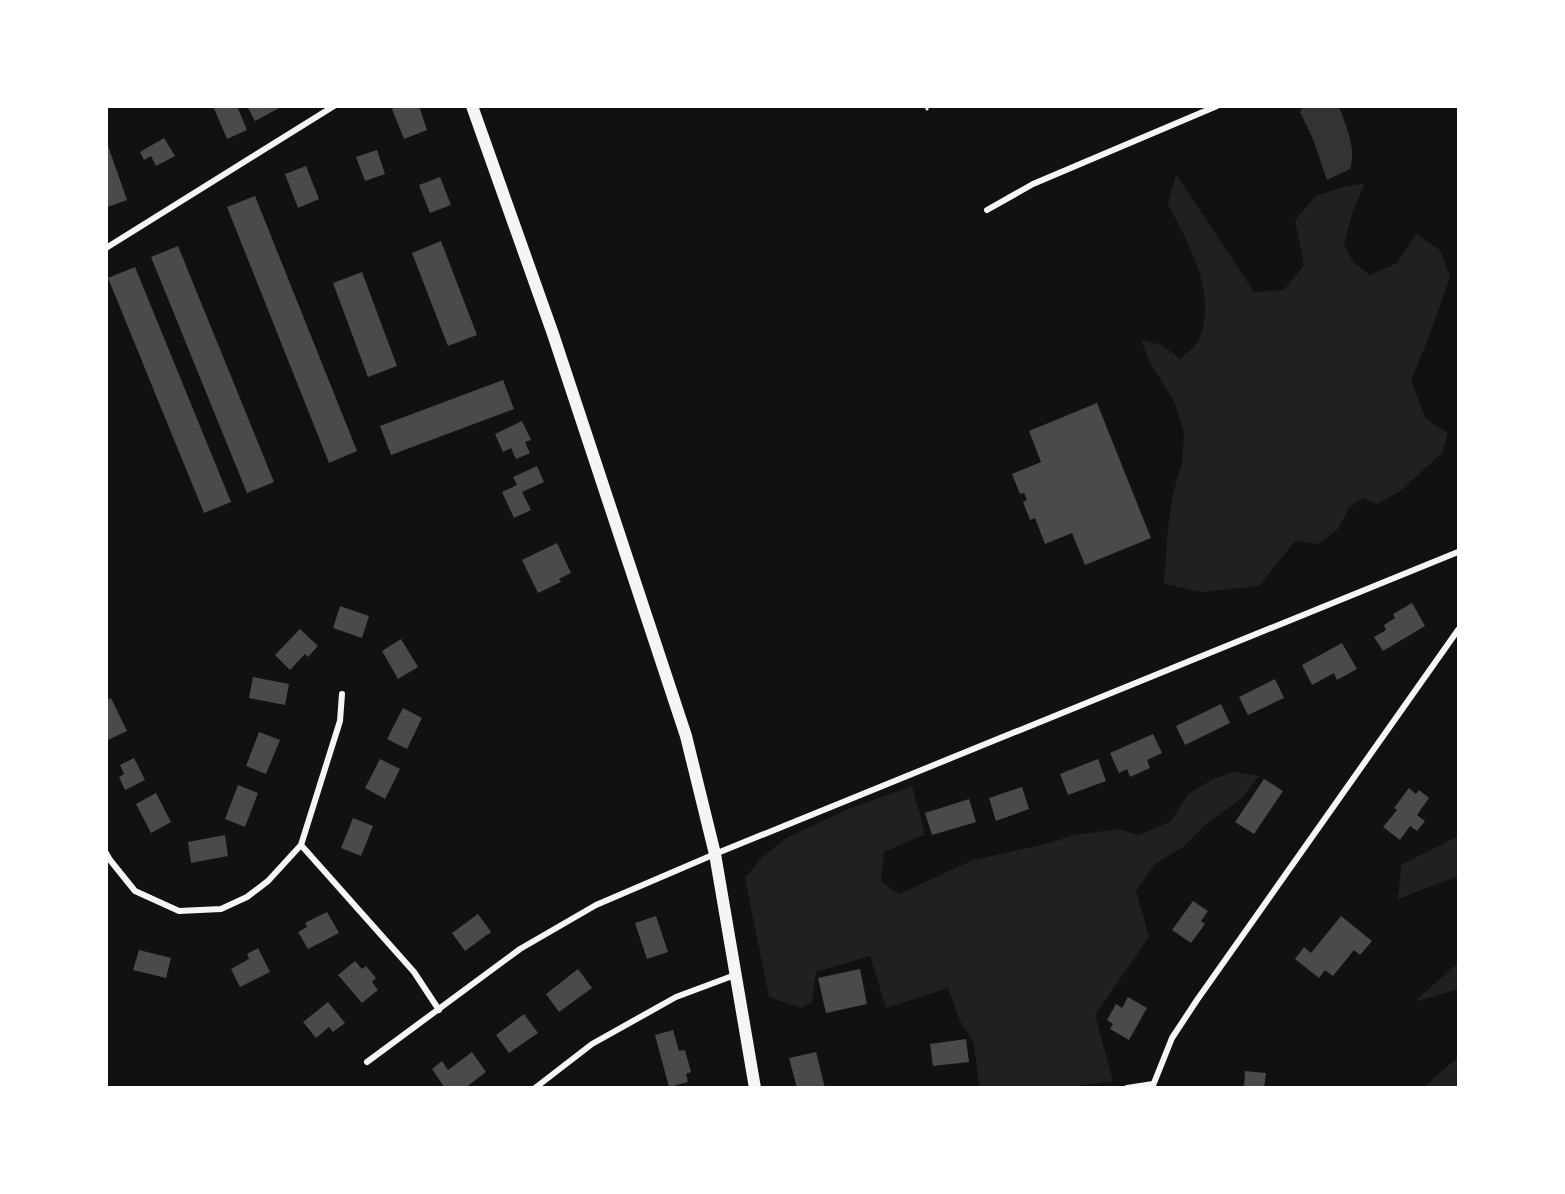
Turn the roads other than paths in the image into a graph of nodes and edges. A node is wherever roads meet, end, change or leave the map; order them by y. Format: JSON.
{"nodes":[{"id":1,"x":334,"y":106,"type":"edge"},
{"id":2,"x":472,"y":106,"type":"edge"},
{"id":3,"x":1217,"y":106,"type":"edge"},
{"id":4,"x":987,"y":210,"type":"dead end"},
{"id":5,"x":106,"y":248,"type":"edge"},
{"id":6,"x":1458,"y":552,"type":"edge"},
{"id":7,"x":1458,"y":630,"type":"edge"},
{"id":8,"x":342,"y":694,"type":"dead end"},
{"id":9,"x":301,"y":845,"type":"junction"},
{"id":10,"x":106,"y":853,"type":"edge"},
{"id":11,"x":714,"y":854,"type":"junction"},
{"id":12,"x":735,"y":975,"type":"junction"},
{"id":13,"x":439,"y":1010,"type":"junction"},
{"id":14,"x":367,"y":1062,"type":"dead end"},
{"id":15,"x":1152,"y":1086,"type":"edge"},
{"id":16,"x":535,"y":1088,"type":"edge"},
{"id":17,"x":755,"y":1088,"type":"edge"},
{"id":18,"x":1127,"y":1088,"type":"edge"}],
"edges":[{"from":1,"to":5,"type":"street"},
{"from":2,"to":11,"type":"main road"},
{"from":3,"to":4,"type":"street"},
{"from":6,"to":11,"type":"street"},
{"from":7,"to":15,"type":"street"},
{"from":8,"to":9,"type":"street"},
{"from":9,"to":10,"type":"street"},
{"from":9,"to":13,"type":"street"},
{"from":11,"to":12,"type":"main road"},
{"from":11,"to":13,"type":"street"},
{"from":12,"to":16,"type":"street"},
{"from":12,"to":17,"type":"main road"},
{"from":13,"to":14,"type":"street"},
{"from":15,"to":18,"type":"street"}]}
